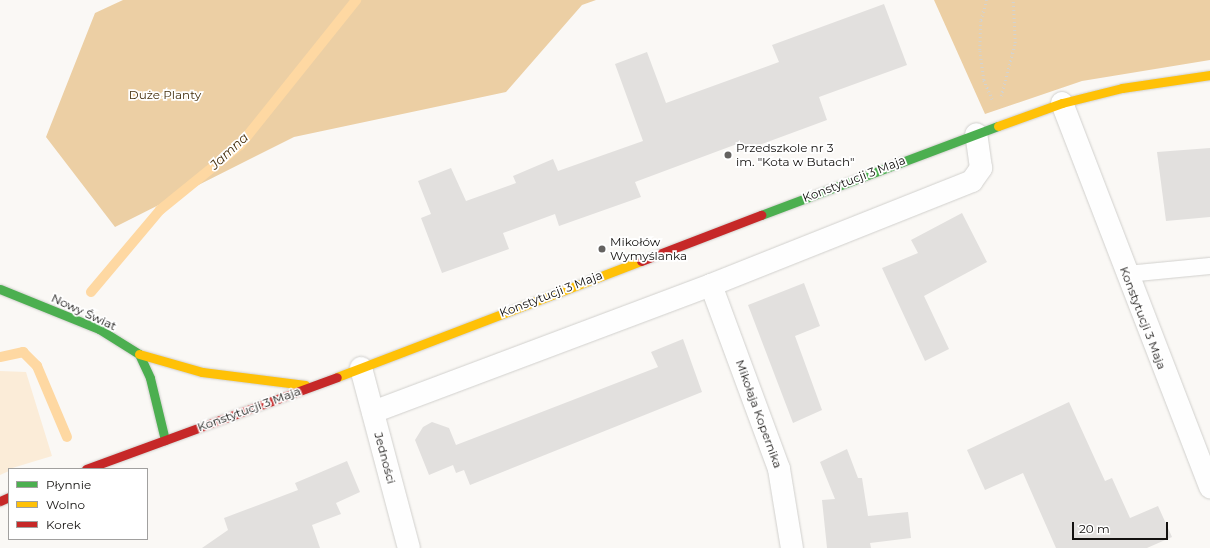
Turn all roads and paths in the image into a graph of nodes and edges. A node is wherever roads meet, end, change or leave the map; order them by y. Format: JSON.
{"nodes":[{"id":1,"x":987,"y":0,"type":"edge"},
{"id":2,"x":1013,"y":0,"type":"edge"},
{"id":3,"x":1210,"y":75,"type":"edge"},
{"id":4,"x":1001,"y":97,"type":"dead end"},
{"id":5,"x":994,"y":103,"type":"dead end"},
{"id":6,"x":1062,"y":103,"type":"junction"},
{"id":7,"x":976,"y":134,"type":"junction"},
{"id":8,"x":1210,"y":266,"type":"edge"},
{"id":9,"x":1127,"y":274,"type":"junction"},
{"id":10,"x":711,"y":285,"type":"junction"},
{"id":11,"x":0,"y":289,"type":"edge"},
{"id":12,"x":139,"y":354,"type":"junction"},
{"id":13,"x":361,"y":368,"type":"junction"},
{"id":14,"x":310,"y":386,"type":"junction"},
{"id":15,"x":373,"y":412,"type":"junction"},
{"id":16,"x":165,"y":440,"type":"junction"},
{"id":17,"x":89,"y":468,"type":"edge"},
{"id":18,"x":1210,"y":487,"type":"edge"},
{"id":19,"x":409,"y":548,"type":"edge"},
{"id":20,"x":792,"y":548,"type":"edge"}],
"edges":[{"from":1,"to":5,"type":"path"},
{"from":2,"to":4,"type":"path"},
{"from":3,"to":6,"type":"street","name":"Konstytucji 3 Maja"},
{"from":6,"to":7,"type":"street","name":"Konstytucji 3 Maja"},
{"from":6,"to":9,"type":"street","name":"Konstytucji 3 Maja"},
{"from":7,"to":10,"type":"street"},
{"from":7,"to":13,"type":"street","name":"Konstytucji 3 Maja"},
{"from":8,"to":9,"type":"lane"},
{"from":9,"to":18,"type":"street","name":"Konstytucji 3 Maja"},
{"from":10,"to":15,"type":"street"},
{"from":10,"to":20,"type":"street","name":"Mikołaja Kopernika"},
{"from":11,"to":12,"type":"street","name":"Nowy Świat"},
{"from":12,"to":14,"type":"street","name":"Nowy Świat"},
{"from":12,"to":16,"type":"street"},
{"from":13,"to":14,"type":"street","name":"Konstytucji 3 Maja"},
{"from":13,"to":15,"type":"street","name":"Jedności"},
{"from":14,"to":16,"type":"street","name":"Konstytucji 3 Maja"},
{"from":15,"to":19,"type":"street","name":"Jedności"},
{"from":16,"to":17,"type":"street","name":"Konstytucji 3 Maja"}]}
